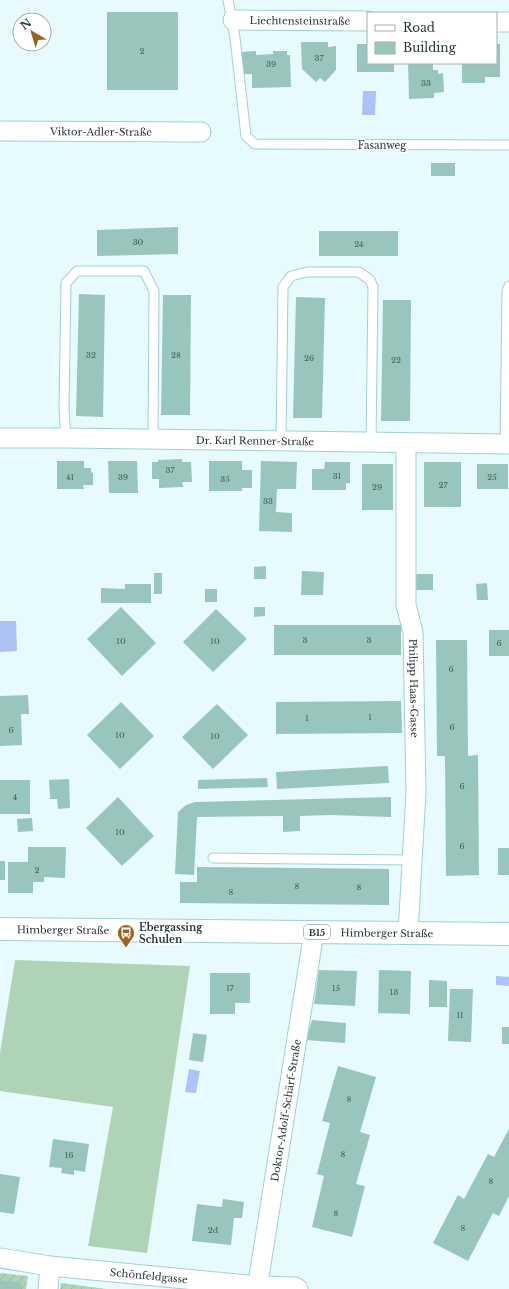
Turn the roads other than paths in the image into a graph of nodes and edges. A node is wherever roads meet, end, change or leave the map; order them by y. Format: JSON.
{"nodes":[{"id":1,"x":228,"y":0,"type":"edge"},
{"id":2,"x":233,"y":20,"type":"junction"},
{"id":3,"x":367,"y":21,"type":"edge"},
{"id":4,"x":497,"y":22,"type":"edge"},
{"id":5,"x":509,"y":22,"type":"edge"},
{"id":6,"x":0,"y":131,"type":"edge"},
{"id":7,"x":201,"y":132,"type":"dead end"},
{"id":8,"x":509,"y":145,"type":"edge"},
{"id":9,"x":509,"y":286,"type":"edge"},
{"id":10,"x":0,"y":438,"type":"edge"},
{"id":11,"x":66,"y":438,"type":"junction"},
{"id":12,"x":153,"y":439,"type":"junction"},
{"id":13,"x":281,"y":441,"type":"junction"},
{"id":14,"x":371,"y":443,"type":"junction"},
{"id":15,"x":406,"y":444,"type":"junction"},
{"id":16,"x":507,"y":444,"type":"edge"},
{"id":17,"x":213,"y":858,"type":"dead end"},
{"id":18,"x":412,"y":860,"type":"junction"},
{"id":19,"x":0,"y":929,"type":"edge"},
{"id":20,"x":314,"y":932,"type":"junction"},
{"id":21,"x":408,"y":933,"type":"junction"},
{"id":22,"x":509,"y":934,"type":"edge"},
{"id":23,"x":0,"y":1258,"type":"edge"},
{"id":24,"x":50,"y":1266,"type":"junction"},
{"id":25,"x":257,"y":1287,"type":"edge"},
{"id":26,"x":48,"y":1289,"type":"edge"},
{"id":27,"x":298,"y":1289,"type":"edge"}],
"edges":[{"from":1,"to":2,"type":"lane"},
{"from":2,"to":3,"type":"street","name":"Liechtensteinstraße"},
{"from":2,"to":8,"type":"lane","name":"Fasanweg"},
{"from":4,"to":5,"type":"street"},
{"from":6,"to":7,"type":"street","name":"Viktor-Adler-Straße"},
{"from":9,"to":16,"type":"lane"},
{"from":10,"to":11,"type":"street","name":"Dr. Karl Renner-Straße"},
{"from":11,"to":12,"type":"street","name":"Dr. Karl Renner-Straße"},
{"from":11,"to":12,"type":"lane"},
{"from":12,"to":13,"type":"street","name":"Dr. Karl Renner-Straße"},
{"from":13,"to":14,"type":"street","name":"Dr. Karl Renner-Straße"},
{"from":13,"to":14,"type":"lane"},
{"from":14,"to":15,"type":"street","name":"Dr. Karl Renner-Straße"},
{"from":15,"to":16,"type":"street","name":"Dr. Karl Renner-Straße"},
{"from":15,"to":18,"type":"street","name":"Philipp Haas-Gasse"},
{"from":17,"to":18,"type":"lane"},
{"from":18,"to":21,"type":"street","name":"Philipp Haas-Gasse"},
{"from":19,"to":20,"type":"main road","name":"Himberger Straße","number":"B15"},
{"from":20,"to":21,"type":"main road","name":"Himberger Straße","number":"B15"},
{"from":20,"to":25,"type":"street","name":"Doktor-Adolf-Schärf-Straße"},
{"from":21,"to":22,"type":"main road","name":"Himberger Straße","number":"B15"},
{"from":23,"to":24,"type":"street","name":"Schönfeldgasse"},
{"from":24,"to":25,"type":"street","name":"Schönfeldgasse"},
{"from":24,"to":26,"type":"street"},
{"from":25,"to":27,"type":"street","name":"Schönfeldgasse"}]}
